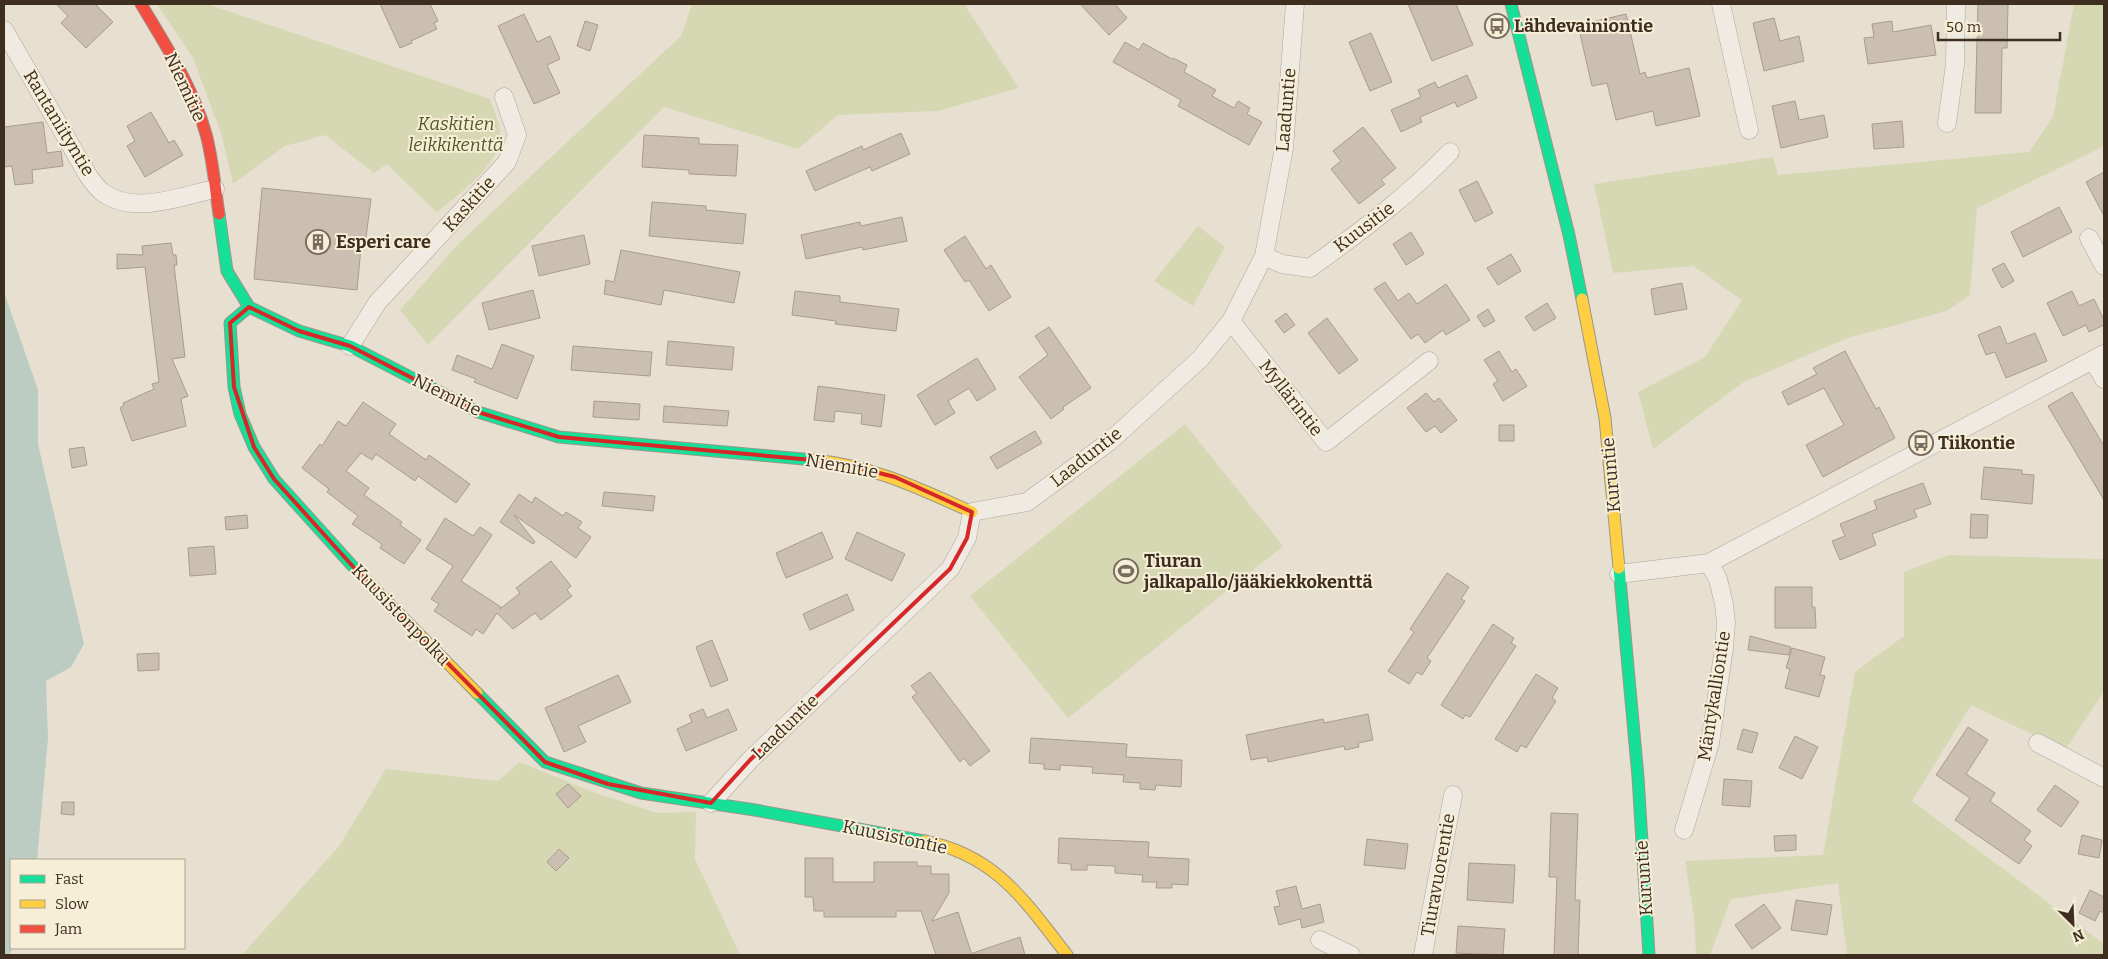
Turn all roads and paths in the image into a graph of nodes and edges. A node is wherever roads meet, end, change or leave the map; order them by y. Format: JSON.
{"nodes":[{"id":1,"x":141,"y":4,"type":"edge"},
{"id":2,"x":1296,"y":4,"type":"edge"},
{"id":3,"x":1511,"y":4,"type":"edge"},
{"id":4,"x":1721,"y":4,"type":"edge"},
{"id":5,"x":1956,"y":4,"type":"edge"},
{"id":6,"x":4,"y":30,"type":"edge"},
{"id":7,"x":504,"y":98,"type":"dead end"},
{"id":8,"x":1947,"y":122,"type":"dead end"},
{"id":9,"x":1749,"y":130,"type":"dead end"},
{"id":10,"x":1450,"y":152,"type":"dead end"},
{"id":11,"x":215,"y":190,"type":"junction"},
{"id":12,"x":2089,"y":238,"type":"dead end"},
{"id":13,"x":1264,"y":256,"type":"junction"},
{"id":14,"x":2104,"y":266,"type":"edge"},
{"id":15,"x":249,"y":307,"type":"junction"},
{"id":16,"x":1231,"y":322,"type":"junction"},
{"id":17,"x":350,"y":346,"type":"junction"},
{"id":18,"x":2099,"y":357,"type":"edge"},
{"id":19,"x":1429,"y":361,"type":"dead end"},
{"id":20,"x":2104,"y":379,"type":"edge"},
{"id":21,"x":972,"y":512,"type":"junction"},
{"id":22,"x":1709,"y":563,"type":"junction"},
{"id":23,"x":1619,"y":574,"type":"junction"},
{"id":24,"x":2038,"y":743,"type":"dead end"},
{"id":25,"x":2104,"y":778,"type":"edge"},
{"id":26,"x":1453,"y":795,"type":"dead end"},
{"id":27,"x":711,"y":803,"type":"junction"},
{"id":28,"x":1684,"y":830,"type":"dead end"},
{"id":29,"x":1320,"y":940,"type":"dead end"},
{"id":30,"x":1067,"y":955,"type":"edge"},
{"id":31,"x":1351,"y":955,"type":"edge"},
{"id":32,"x":1423,"y":955,"type":"edge"},
{"id":33,"x":1649,"y":955,"type":"edge"}],
"edges":[{"from":1,"to":11,"type":"street","name":"Niemitie"},
{"from":2,"to":13,"type":"street","name":"Laaduntie"},
{"from":3,"to":23,"type":"street","name":"Kuruntie"},
{"from":4,"to":9,"type":"street"},
{"from":5,"to":8,"type":"street"},
{"from":6,"to":11,"type":"street","name":"Rantaniityntie"},
{"from":7,"to":17,"type":"street","name":"Kaskitie"},
{"from":10,"to":13,"type":"street","name":"Kuusitie"},
{"from":11,"to":15,"type":"street","name":"Niemitie"},
{"from":12,"to":14,"type":"street"},
{"from":13,"to":16,"type":"street","name":"Laaduntie"},
{"from":15,"to":17,"type":"street","name":"Niemitie"},
{"from":15,"to":27,"type":"street","name":"Kuusistonpolku"},
{"from":16,"to":19,"type":"street","name":"Myllärintie"},
{"from":16,"to":21,"type":"street","name":"Laaduntie"},
{"from":17,"to":21,"type":"street","name":"Niemitie"},
{"from":18,"to":20,"type":"street"},
{"from":18,"to":22,"type":"street"},
{"from":21,"to":27,"type":"street","name":"Laaduntie"},
{"from":22,"to":23,"type":"street"},
{"from":22,"to":28,"type":"street","name":"Mäntykalliontie"},
{"from":23,"to":33,"type":"street","name":"Kuruntie"},
{"from":24,"to":25,"type":"street"},
{"from":26,"to":32,"type":"street","name":"Tiuravuorentie"},
{"from":27,"to":30,"type":"street","name":"Kuusistontie"},
{"from":29,"to":31,"type":"street"}]}
